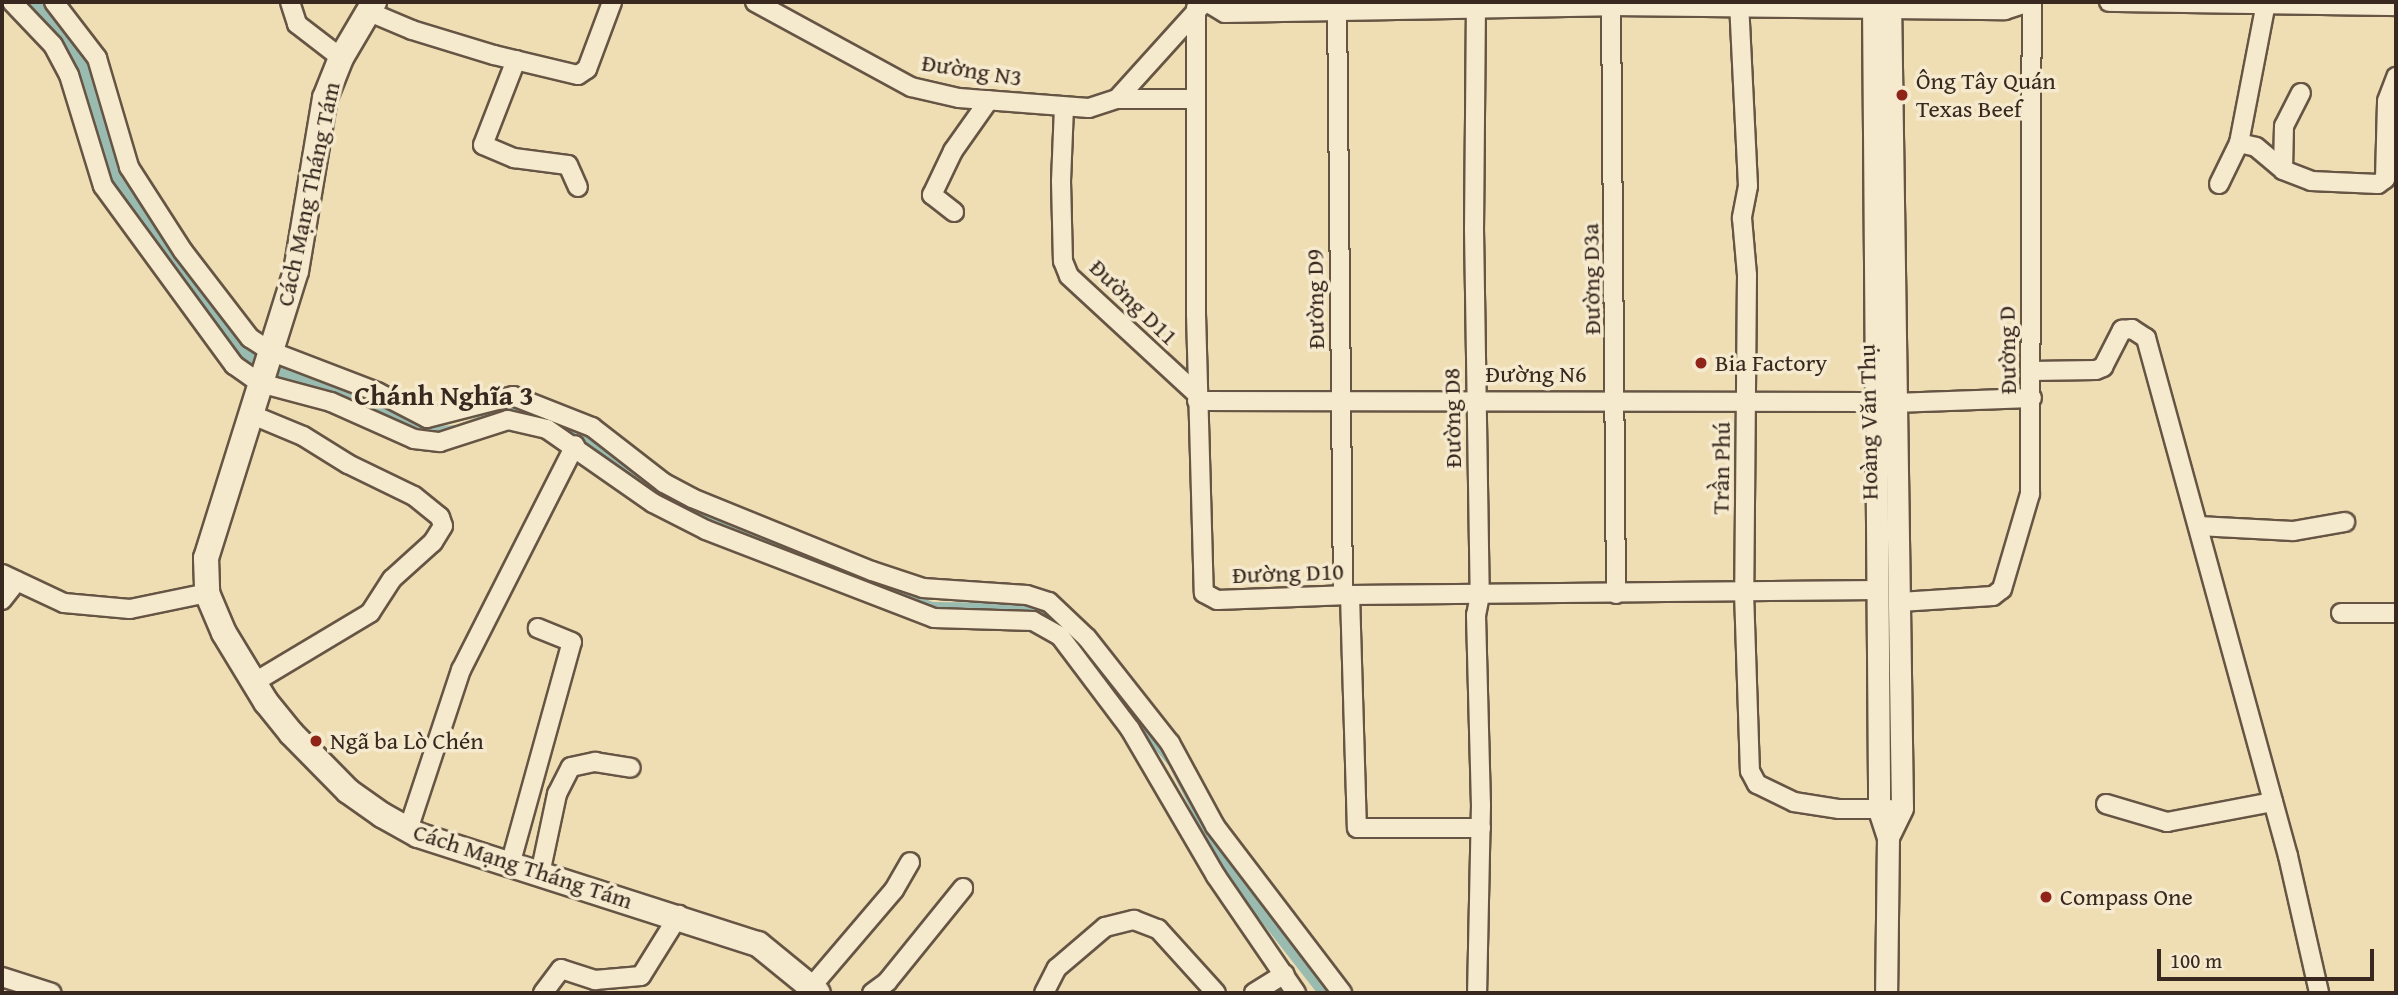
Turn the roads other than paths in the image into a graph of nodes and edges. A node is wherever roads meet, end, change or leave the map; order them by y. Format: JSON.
{"nodes":[{"id":1,"x":12,"y":2,"type":"edge"},
{"id":2,"x":54,"y":2,"type":"edge"},
{"id":3,"x":290,"y":2,"type":"edge"},
{"id":4,"x":612,"y":2,"type":"edge"},
{"id":5,"x":755,"y":2,"type":"edge"},
{"id":6,"x":2031,"y":2,"type":"edge"},
{"id":7,"x":2109,"y":2,"type":"edge"},
{"id":8,"x":2170,"y":2,"type":"edge"},
{"id":9,"x":2266,"y":3,"type":"edge"},
{"id":10,"x":2312,"y":3,"type":"edge"},
{"id":11,"x":1207,"y":4,"type":"edge"},
{"id":12,"x":1476,"y":4,"type":"edge"},
{"id":13,"x":1611,"y":4,"type":"edge"},
{"id":14,"x":1739,"y":4,"type":"edge"},
{"id":15,"x":1337,"y":5,"type":"edge"},
{"id":16,"x":1881,"y":5,"type":"edge"},
{"id":17,"x":371,"y":6,"type":"edge"},
{"id":18,"x":2396,"y":6,"type":"edge"},
{"id":19,"x":341,"y":58,"type":"junction"},
{"id":20,"x":516,"y":60,"type":"junction"},
{"id":21,"x":2396,"y":77,"type":"edge"},
{"id":22,"x":2301,"y":93,"type":"dead end"},
{"id":23,"x":1117,"y":99,"type":"junction"},
{"id":24,"x":1195,"y":99,"type":"junction"},
{"id":25,"x":989,"y":100,"type":"junction"},
{"id":26,"x":112,"y":106,"type":"junction"},
{"id":27,"x":1064,"y":107,"type":"junction"},
{"id":28,"x":85,"y":117,"type":"junction"},
{"id":29,"x":2239,"y":143,"type":"junction"},
{"id":30,"x":2283,"y":170,"type":"junction"},
{"id":31,"x":2219,"y":184,"type":"dead end"},
{"id":32,"x":578,"y":187,"type":"dead end"},
{"id":33,"x":954,"y":212,"type":"dead end"},
{"id":34,"x":269,"y":352,"type":"junction"},
{"id":35,"x":2032,"y":371,"type":"junction"},
{"id":36,"x":261,"y":381,"type":"junction"},
{"id":37,"x":517,"y":397,"type":"junction"},
{"id":38,"x":1197,"y":397,"type":"junction"},
{"id":39,"x":1477,"y":398,"type":"junction"},
{"id":40,"x":1616,"y":398,"type":"junction"},
{"id":41,"x":2032,"y":398,"type":"junction"},
{"id":42,"x":1746,"y":399,"type":"junction"},
{"id":43,"x":1341,"y":400,"type":"junction"},
{"id":44,"x":1885,"y":402,"type":"junction"},
{"id":45,"x":250,"y":414,"type":"junction"},
{"id":46,"x":508,"y":420,"type":"junction"},
{"id":47,"x":575,"y":445,"type":"junction"},
{"id":48,"x":1887,"y":520,"type":"junction"},
{"id":49,"x":2345,"y":522,"type":"dead end"},
{"id":50,"x":2198,"y":526,"type":"junction"},
{"id":51,"x":9,"y":577,"type":"edge"},
{"id":52,"x":966,"y":590,"type":"junction"},
{"id":53,"x":1878,"y":590,"type":"junction"},
{"id":54,"x":1744,"y":592,"type":"junction"},
{"id":55,"x":207,"y":593,"type":"junction"},
{"id":56,"x":1616,"y":594,"type":"junction"},
{"id":57,"x":1346,"y":595,"type":"junction"},
{"id":58,"x":1480,"y":595,"type":"junction"},
{"id":59,"x":2,"y":600,"type":"edge"},
{"id":60,"x":1900,"y":602,"type":"junction"},
{"id":61,"x":2341,"y":613,"type":"dead end"},
{"id":62,"x":2396,"y":613,"type":"edge"},
{"id":63,"x":966,"y":619,"type":"junction"},
{"id":64,"x":538,"y":628,"type":"dead end"},
{"id":65,"x":1889,"y":639,"type":"junction"},
{"id":66,"x":253,"y":683,"type":"junction"},
{"id":67,"x":1142,"y":708,"type":"junction"},
{"id":68,"x":1123,"y":720,"type":"junction"},
{"id":69,"x":631,"y":768,"type":"dead end"},
{"id":70,"x":2273,"y":802,"type":"junction"},
{"id":71,"x":2106,"y":804,"type":"dead end"},
{"id":72,"x":1902,"y":808,"type":"junction"},
{"id":73,"x":1879,"y":810,"type":"junction"},
{"id":74,"x":1481,"y":828,"type":"junction"},
{"id":75,"x":408,"y":830,"type":"junction"},
{"id":76,"x":1888,"y":837,"type":"junction"},
{"id":77,"x":909,"y":862,"type":"dead end"},
{"id":78,"x":510,"y":865,"type":"junction"},
{"id":79,"x":540,"y":874,"type":"junction"},
{"id":80,"x":962,"y":888,"type":"dead end"},
{"id":81,"x":679,"y":915,"type":"junction"},
{"id":82,"x":1307,"y":953,"type":"junction"},
{"id":83,"x":1283,"y":971,"type":"junction"},
{"id":84,"x":2,"y":977,"type":"edge"},
{"id":85,"x":815,"y":990,"type":"edge"},
{"id":86,"x":52,"y":993,"type":"edge"},
{"id":87,"x":542,"y":993,"type":"edge"},
{"id":88,"x":872,"y":993,"type":"edge"},
{"id":89,"x":1044,"y":993,"type":"edge"},
{"id":90,"x":1216,"y":993,"type":"edge"},
{"id":91,"x":1254,"y":993,"type":"edge"},
{"id":92,"x":1296,"y":993,"type":"edge"},
{"id":93,"x":1342,"y":993,"type":"edge"},
{"id":94,"x":1478,"y":993,"type":"edge"},
{"id":95,"x":1886,"y":993,"type":"edge"},
{"id":96,"x":2319,"y":993,"type":"edge"}],
"edges":[{"from":1,"to":28,"type":"street"},
{"from":2,"to":26,"type":"street"},
{"from":3,"to":19,"type":"street"},
{"from":4,"to":20,"type":"street"},
{"from":5,"to":25,"type":"street","name":"Đường N3"},
{"from":6,"to":16,"type":"street"},
{"from":6,"to":35,"type":"street","name":"Đường D"},
{"from":7,"to":8,"type":"street"},
{"from":8,"to":9,"type":"street"},
{"from":9,"to":10,"type":"street"},
{"from":9,"to":29,"type":"street"},
{"from":10,"to":18,"type":"street"},
{"from":11,"to":15,"type":"street"},
{"from":11,"to":23,"type":"street"},
{"from":11,"to":24,"type":"street","name":"Đường D10"},
{"from":12,"to":13,"type":"street"},
{"from":12,"to":15,"type":"street"},
{"from":12,"to":39,"type":"street","name":"Đường D8"},
{"from":13,"to":14,"type":"street"},
{"from":13,"to":40,"type":"street","name":"Đường D3a"},
{"from":14,"to":16,"type":"street"},
{"from":14,"to":42,"type":"street","name":"Trần Phú"},
{"from":15,"to":43,"type":"street","name":"Đường D9"},
{"from":16,"to":44,"type":"street","name":"Hoàng Văn Thụ"},
{"from":17,"to":19,"type":"main road","name":"Cách Mạng Tháng Tám"},
{"from":17,"to":20,"type":"street"},
{"from":19,"to":34,"type":"main road","name":"Cách Mạng Tháng Tám"},
{"from":20,"to":32,"type":"street"},
{"from":21,"to":30,"type":"street"},
{"from":22,"to":30,"type":"street"},
{"from":23,"to":24,"type":"street","name":"Đường N3"},
{"from":23,"to":27,"type":"street","name":"Đường N3"},
{"from":24,"to":38,"type":"street","name":"Đường D10"},
{"from":25,"to":27,"type":"street","name":"Đường N3"},
{"from":25,"to":33,"type":"street"},
{"from":26,"to":28,"type":"street"},
{"from":26,"to":34,"type":"street"},
{"from":27,"to":38,"type":"street","name":"Đường D11"},
{"from":28,"to":36,"type":"street"},
{"from":29,"to":30,"type":"street"},
{"from":29,"to":31,"type":"street"},
{"from":34,"to":36,"type":"main road","name":"Cách Mạng Tháng Tám"},
{"from":34,"to":37,"type":"street"},
{"from":35,"to":41,"type":"street","name":"Đường D"},
{"from":35,"to":50,"type":"street"},
{"from":36,"to":45,"type":"main road","name":"Cách Mạng Tháng Tám"},
{"from":36,"to":46,"type":"street"},
{"from":37,"to":46,"type":"street"},
{"from":37,"to":52,"type":"street"},
{"from":38,"to":43,"type":"street","name":"Đường N6"},
{"from":38,"to":57,"type":"street","name":"Đường D10"},
{"from":39,"to":40,"type":"street","name":"Đường N6"},
{"from":39,"to":43,"type":"street","name":"Đường N6"},
{"from":39,"to":58,"type":"street","name":"Đường D8"},
{"from":40,"to":42,"type":"street","name":"Đường N6"},
{"from":40,"to":56,"type":"street","name":"Đường D3a"},
{"from":41,"to":44,"type":"street","name":"Đường N6"},
{"from":41,"to":60,"type":"street","name":"Đường D"},
{"from":42,"to":44,"type":"street","name":"Đường N6"},
{"from":42,"to":54,"type":"street","name":"Trần Phú"},
{"from":43,"to":57,"type":"street","name":"Đường D9"},
{"from":44,"to":48,"type":"street","name":"Hoàng Văn Thụ"},
{"from":45,"to":55,"type":"main road","name":"Cách Mạng Tháng Tám"},
{"from":45,"to":66,"type":"street"},
{"from":46,"to":47,"type":"street"},
{"from":47,"to":63,"type":"street"},
{"from":47,"to":75,"type":"street"},
{"from":48,"to":53,"type":"street","name":"Hoàng Văn Thụ"},
{"from":48,"to":60,"type":"street","name":"Hoàng Văn Thụ"},
{"from":49,"to":50,"type":"street"},
{"from":50,"to":70,"type":"street"},
{"from":51,"to":55,"type":"street"},
{"from":51,"to":59,"type":"street"},
{"from":52,"to":63,"type":"street"},
{"from":52,"to":67,"type":"street"},
{"from":53,"to":54,"type":"street","name":"Đường D10"},
{"from":53,"to":65,"type":"street","name":"Hoàng Văn Thụ"},
{"from":54,"to":56,"type":"street","name":"Đường D10"},
{"from":54,"to":73,"type":"street","name":"Trần Phú"},
{"from":55,"to":66,"type":"main road","name":"Cách Mạng Tháng Tám"},
{"from":56,"to":58,"type":"street","name":"Đường D10"},
{"from":57,"to":58,"type":"street","name":"Đường D10"},
{"from":57,"to":74,"type":"street","name":"Đường D9"},
{"from":58,"to":74,"type":"street","name":"Đường D8"},
{"from":60,"to":65,"type":"street","name":"Hoàng Văn Thụ"},
{"from":61,"to":62,"type":"street"},
{"from":63,"to":68,"type":"street"},
{"from":64,"to":78,"type":"street"},
{"from":65,"to":72,"type":"street","name":"Hoàng Văn Thụ"},
{"from":65,"to":73,"type":"street","name":"Hoàng Văn Thụ"},
{"from":66,"to":75,"type":"main road","name":"Cách Mạng Tháng Tám"},
{"from":67,"to":68,"type":"street"},
{"from":67,"to":82,"type":"street"},
{"from":68,"to":83,"type":"street"},
{"from":69,"to":79,"type":"street"},
{"from":70,"to":71,"type":"street"},
{"from":70,"to":96,"type":"street"},
{"from":72,"to":73,"type":"street","name":"Trần Phú"},
{"from":72,"to":76,"type":"street","name":"Hoàng Văn Thụ"},
{"from":73,"to":76,"type":"street","name":"Hoàng Văn Thụ"},
{"from":74,"to":94,"type":"street","name":"Đường D8"},
{"from":75,"to":78,"type":"main road","name":"Cách Mạng Tháng Tám"},
{"from":76,"to":95,"type":"street","name":"Hoàng Văn Thụ"},
{"from":77,"to":85,"type":"street"},
{"from":78,"to":79,"type":"main road","name":"Cách Mạng Tháng Tám"},
{"from":79,"to":81,"type":"main road","name":"Cách Mạng Tháng Tám"},
{"from":80,"to":88,"type":"street"},
{"from":81,"to":85,"type":"main road","name":"Cách Mạng Tháng Tám"},
{"from":81,"to":87,"type":"street"},
{"from":82,"to":83,"type":"street"},
{"from":82,"to":93,"type":"street"},
{"from":83,"to":91,"type":"street"},
{"from":83,"to":92,"type":"street"},
{"from":84,"to":86,"type":"street"},
{"from":89,"to":90,"type":"street"}]}
